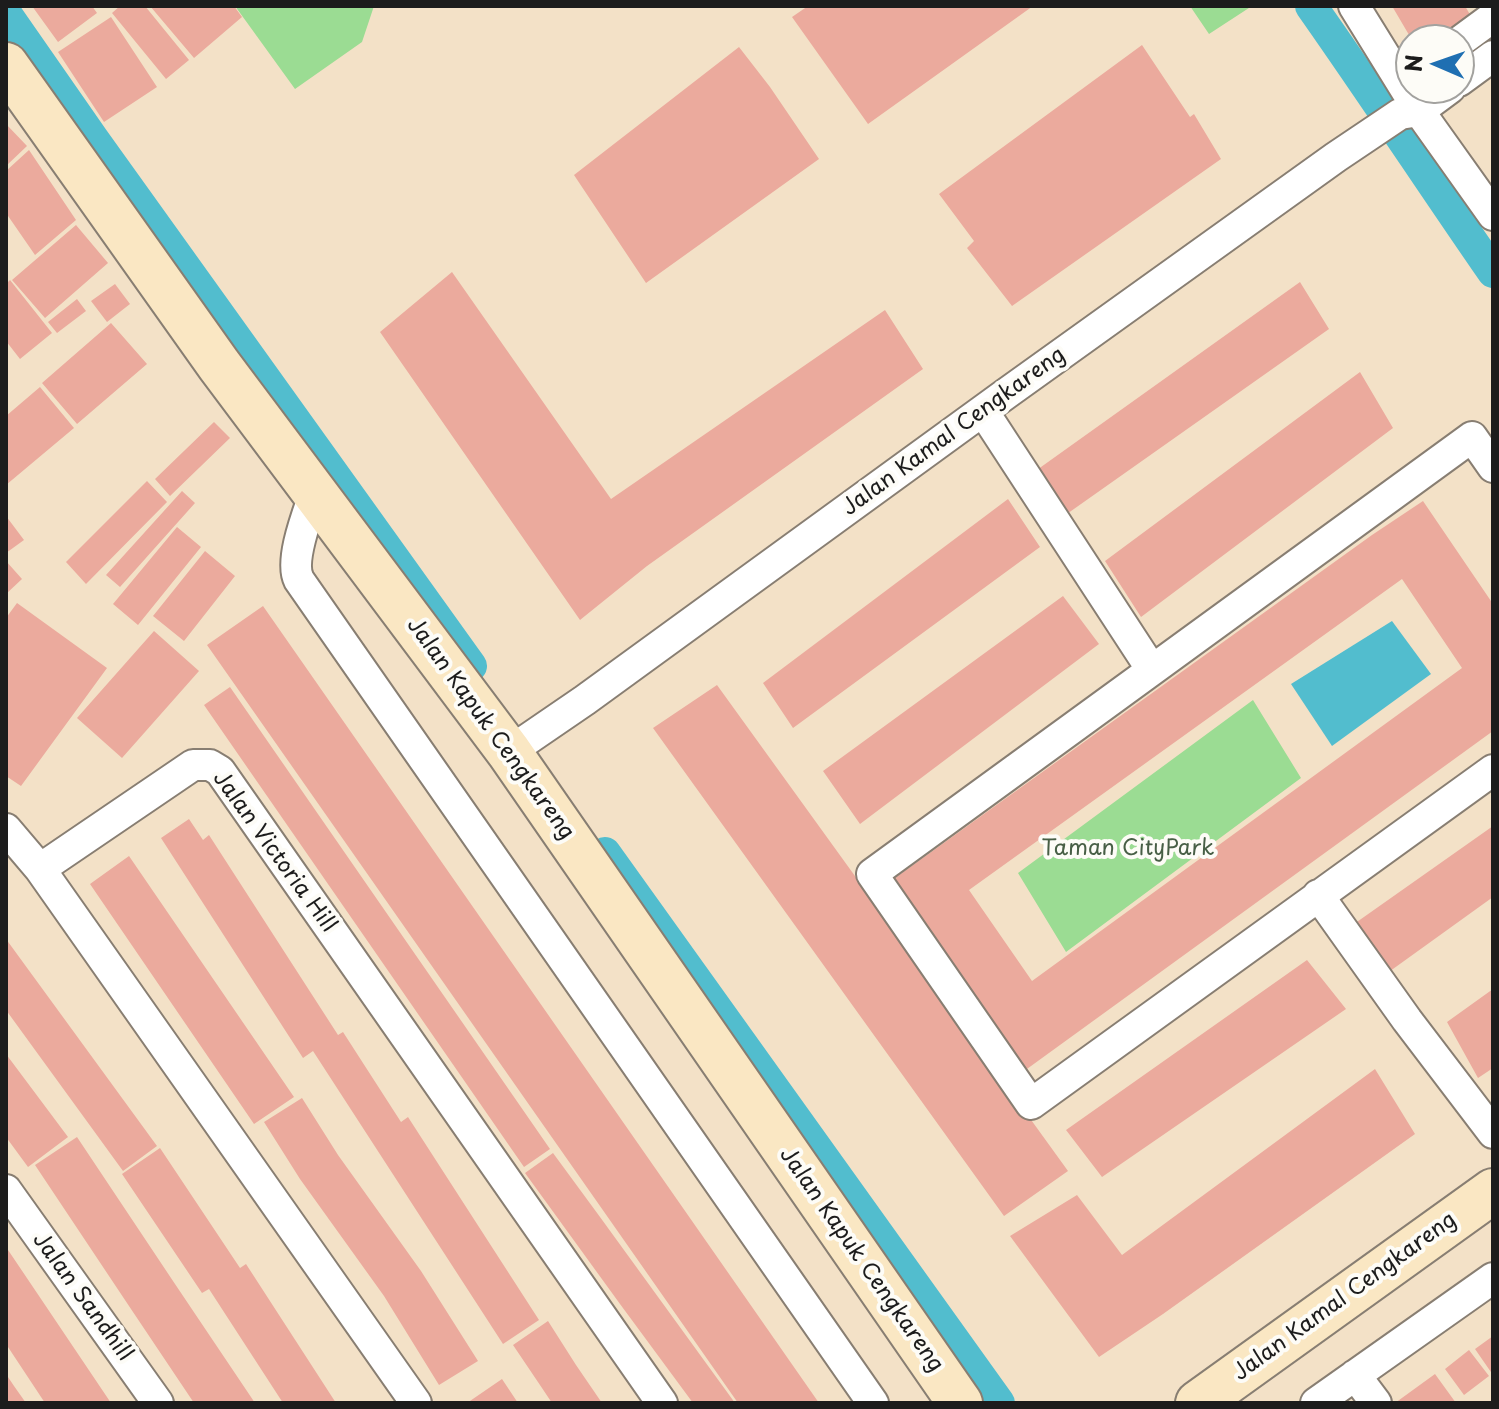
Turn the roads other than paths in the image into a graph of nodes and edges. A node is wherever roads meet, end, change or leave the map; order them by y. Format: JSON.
{"nodes":[{"id":1,"x":1354,"y":6,"type":"edge"},
{"id":2,"x":1493,"y":17,"type":"edge"},
{"id":3,"x":1475,"y":30,"type":"edge"},
{"id":4,"x":1493,"y":56,"type":"edge"},
{"id":5,"x":1395,"y":64,"type":"edge"},
{"id":6,"x":6,"y":65,"type":"edge"},
{"id":7,"x":1475,"y":69,"type":"edge"},
{"id":8,"x":1405,"y":104,"type":"edge"},
{"id":9,"x":1422,"y":104,"type":"edge"},
{"id":10,"x":1404,"y":114,"type":"junction"},
{"id":11,"x":1493,"y":215,"type":"edge"},
{"id":12,"x":983,"y":411,"type":"junction"},
{"id":13,"x":1493,"y":467,"type":"edge"},
{"id":14,"x":315,"y":492,"type":"junction"},
{"id":15,"x":1152,"y":670,"type":"junction"},
{"id":16,"x":512,"y":750,"type":"junction"},
{"id":17,"x":1493,"y":770,"type":"edge"},
{"id":18,"x":6,"y":829,"type":"edge"},
{"id":19,"x":40,"y":869,"type":"junction"},
{"id":20,"x":1318,"y":895,"type":"junction"},
{"id":21,"x":1493,"y":1133,"type":"edge"},
{"id":22,"x":6,"y":1190,"type":"edge"},
{"id":23,"x":1493,"y":1191,"type":"edge"},
{"id":24,"x":1493,"y":1278,"type":"edge"},
{"id":25,"x":1355,"y":1375,"type":"junction"},
{"id":26,"x":158,"y":1403,"type":"edge"},
{"id":27,"x":416,"y":1403,"type":"edge"},
{"id":28,"x":662,"y":1403,"type":"edge"},
{"id":29,"x":873,"y":1403,"type":"edge"},
{"id":30,"x":960,"y":1403,"type":"edge"},
{"id":31,"x":1198,"y":1403,"type":"edge"},
{"id":32,"x":1316,"y":1403,"type":"edge"},
{"id":33,"x":1376,"y":1403,"type":"edge"}],
"edges":[{"from":1,"to":5,"type":"street"},
{"from":2,"to":3,"type":"street"},
{"from":4,"to":7,"type":"street"},
{"from":6,"to":14,"type":"street","name":"Jalan Kapuk Cengkareng"},
{"from":8,"to":10,"type":"street"},
{"from":9,"to":10,"type":"street","name":"Jalan Kamal Cengkareng"},
{"from":10,"to":11,"type":"street"},
{"from":10,"to":12,"type":"street","name":"Jalan Kamal Cengkareng"},
{"from":12,"to":15,"type":"street"},
{"from":12,"to":16,"type":"street","name":"Jalan Kamal Cengkareng"},
{"from":13,"to":15,"type":"street"},
{"from":14,"to":16,"type":"street","name":"Jalan Kapuk Cengkareng"},
{"from":14,"to":29,"type":"street"},
{"from":15,"to":20,"type":"street"},
{"from":16,"to":30,"type":"street","name":"Jalan Kapuk Cengkareng"},
{"from":17,"to":20,"type":"street"},
{"from":18,"to":19,"type":"street"},
{"from":19,"to":27,"type":"street"},
{"from":19,"to":28,"type":"street","name":"Jalan Victoria Hill"},
{"from":20,"to":21,"type":"street"},
{"from":22,"to":26,"type":"street","name":"Jalan Sandhill"},
{"from":23,"to":31,"type":"street","name":"Jalan Kamal Cengkareng"},
{"from":24,"to":25,"type":"street"},
{"from":25,"to":32,"type":"street"},
{"from":25,"to":33,"type":"street"}]}
